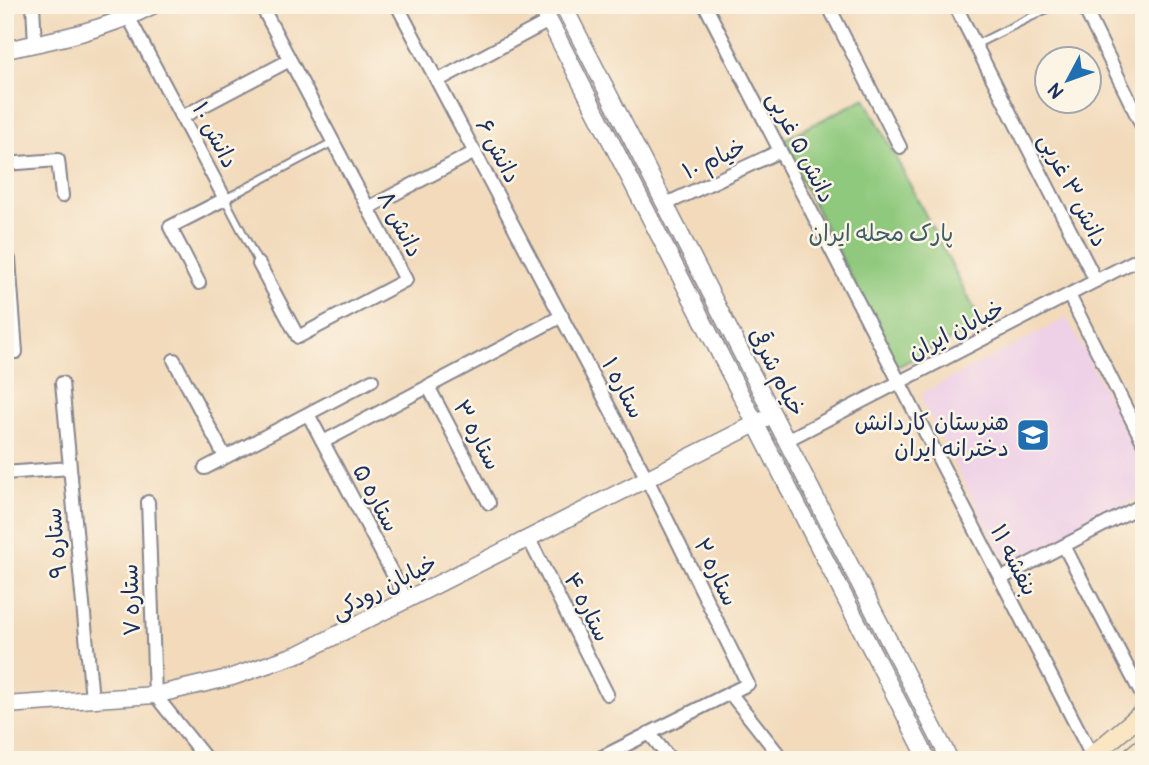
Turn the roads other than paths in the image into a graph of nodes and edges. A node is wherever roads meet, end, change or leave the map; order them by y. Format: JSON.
{"nodes":[{"id":1,"x":33,"y":5,"type":"edge"},
{"id":2,"x":154,"y":5,"type":"edge"},
{"id":3,"x":261,"y":5,"type":"edge"},
{"id":4,"x":397,"y":5,"type":"edge"},
{"id":5,"x":541,"y":5,"type":"edge"},
{"id":6,"x":705,"y":5,"type":"edge"},
{"id":7,"x":828,"y":5,"type":"edge"},
{"id":8,"x":955,"y":5,"type":"edge"},
{"id":9,"x":1055,"y":5,"type":"edge"},
{"id":10,"x":1083,"y":5,"type":"edge"},
{"id":11,"x":569,"y":7,"type":"edge"},
{"id":12,"x":129,"y":18,"type":"junction"},
{"id":13,"x":549,"y":21,"type":"junction"},
{"id":14,"x":34,"y":44,"type":"junction"},
{"id":15,"x":975,"y":45,"type":"junction"},
{"id":16,"x":5,"y":50,"type":"edge"},
{"id":17,"x":290,"y":60,"type":"junction"},
{"id":18,"x":437,"y":81,"type":"junction"},
{"id":19,"x":182,"y":117,"type":"junction"},
{"id":20,"x":1144,"y":130,"type":"edge"},
{"id":21,"x":333,"y":142,"type":"junction"},
{"id":22,"x":900,"y":146,"type":"dead end"},
{"id":23,"x":780,"y":151,"type":"junction"},
{"id":24,"x":475,"y":152,"type":"junction"},
{"id":25,"x":5,"y":164,"type":"edge"},
{"id":26,"x":61,"y":196,"type":"dead end"},
{"id":27,"x":225,"y":199,"type":"junction"},
{"id":28,"x":666,"y":204,"type":"junction"},
{"id":29,"x":368,"y":208,"type":"junction"},
{"id":30,"x":648,"y":213,"type":"junction"},
{"id":31,"x":1144,"y":256,"type":"edge"},
{"id":32,"x":9,"y":259,"type":"dead end"},
{"id":33,"x":259,"y":264,"type":"joint"},
{"id":34,"x":1096,"y":281,"type":"junction"},
{"id":35,"x":199,"y":283,"type":"dead end"},
{"id":36,"x":1069,"y":295,"type":"junction"},
{"id":37,"x":562,"y":316,"type":"junction"},
{"id":38,"x":10,"y":325,"type":"edge"},
{"id":39,"x":16,"y":352,"type":"dead end"},
{"id":40,"x":174,"y":360,"type":"dead end"},
{"id":41,"x":372,"y":380,"type":"dead end"},
{"id":42,"x":899,"y":382,"type":"junction"},
{"id":43,"x":62,"y":383,"type":"dead end"},
{"id":44,"x":428,"y":386,"type":"junction"},
{"id":45,"x":308,"y":414,"type":"junction"},
{"id":46,"x":774,"y":415,"type":"junction"},
{"id":47,"x":756,"y":424,"type":"junction"},
{"id":48,"x":787,"y":440,"type":"junction"},
{"id":49,"x":323,"y":442,"type":"junction"},
{"id":50,"x":1144,"y":444,"type":"edge"},
{"id":51,"x":225,"y":457,"type":"junction"},
{"id":52,"x":70,"y":468,"type":"junction"},
{"id":53,"x":205,"y":468,"type":"dead end"},
{"id":54,"x":5,"y":473,"type":"edge"},
{"id":55,"x":647,"y":479,"type":"junction"},
{"id":56,"x":148,"y":502,"type":"dead end"},
{"id":57,"x":489,"y":503,"type":"dead end"},
{"id":58,"x":1144,"y":505,"type":"edge"},
{"id":59,"x":529,"y":539,"type":"junction"},
{"id":60,"x":1064,"y":546,"type":"junction"},
{"id":61,"x":1000,"y":579,"type":"junction"},
{"id":62,"x":407,"y":601,"type":"junction"},
{"id":63,"x":730,"y":693,"type":"junction"},
{"id":64,"x":607,"y":694,"type":"dead end"},
{"id":65,"x":155,"y":695,"type":"junction"},
{"id":66,"x":92,"y":699,"type":"junction"},
{"id":67,"x":1144,"y":699,"type":"edge"},
{"id":68,"x":5,"y":705,"type":"edge"},
{"id":69,"x":1144,"y":712,"type":"edge"},
{"id":70,"x":649,"y":733,"type":"junction"},
{"id":71,"x":1144,"y":746,"type":"edge"},
{"id":72,"x":1089,"y":758,"type":"edge"},
{"id":73,"x":207,"y":760,"type":"edge"},
{"id":74,"x":596,"y":760,"type":"edge"},
{"id":75,"x":671,"y":760,"type":"edge"},
{"id":76,"x":783,"y":760,"type":"edge"},
{"id":77,"x":928,"y":760,"type":"edge"},
{"id":78,"x":950,"y":760,"type":"edge"},
{"id":79,"x":1127,"y":760,"type":"edge"}],
"edges":[{"from":1,"to":14,"type":"street"},
{"from":2,"to":12,"type":"street"},
{"from":3,"to":17,"type":"street","name":"دانش ۸"},
{"from":4,"to":18,"type":"street","name":"دانش ۶"},
{"from":5,"to":13,"type":"street","name":"خیام شرقی"},
{"from":6,"to":23,"type":"street","name":"دانش ۵ غربی"},
{"from":7,"to":22,"type":"street"},
{"from":8,"to":15,"type":"street","name":"دانش ۳ غربی"},
{"from":9,"to":15,"type":"lane"},
{"from":10,"to":20,"type":"street"},
{"from":11,"to":13,"type":"street"},
{"from":11,"to":28,"type":"street","name":"خیام شرقی"},
{"from":12,"to":14,"type":"street"},
{"from":12,"to":19,"type":"street","name":"دانش ۱۰"},
{"from":13,"to":18,"type":"street"},
{"from":13,"to":30,"type":"street","name":"خیام شرقی"},
{"from":14,"to":16,"type":"street"},
{"from":15,"to":34,"type":"street","name":"دانش ۳ غربی"},
{"from":17,"to":19,"type":"street"},
{"from":17,"to":21,"type":"street","name":"دانش ۸"},
{"from":18,"to":24,"type":"street","name":"دانش ۶"},
{"from":19,"to":27,"type":"street","name":"دانش ۱۰"},
{"from":21,"to":27,"type":"lane"},
{"from":21,"to":29,"type":"street","name":"دانش ۸"},
{"from":23,"to":28,"type":"street","name":"خیام ۱۰"},
{"from":23,"to":42,"type":"street","name":"دانش ۵ غربی"},
{"from":24,"to":29,"type":"street"},
{"from":24,"to":37,"type":"street","name":"دانش ۶"},
{"from":25,"to":26,"type":"street"},
{"from":27,"to":33,"type":"lane"},
{"from":27,"to":35,"type":"street","name":"دانش ۱۰"},
{"from":28,"to":30,"type":"street"},
{"from":28,"to":46,"type":"street","name":"خیام شرقی"},
{"from":29,"to":33,"type":"street","name":"دانش ۸"},
{"from":30,"to":47,"type":"street","name":"خیام شرقی"},
{"from":31,"to":34,"type":"street","name":"خیابان ایران"},
{"from":32,"to":38,"type":"street"},
{"from":34,"to":36,"type":"street","name":"خیابان ایران"},
{"from":36,"to":42,"type":"street","name":"خیابان ایران"},
{"from":36,"to":50,"type":"street"},
{"from":37,"to":44,"type":"street"},
{"from":37,"to":55,"type":"street","name":"ستاره ۱"},
{"from":38,"to":39,"type":"street"},
{"from":40,"to":51,"type":"street"},
{"from":41,"to":45,"type":"street"},
{"from":42,"to":48,"type":"street","name":"خیابان ایران"},
{"from":42,"to":61,"type":"street","name":"بنفشه ۱۱"},
{"from":43,"to":52,"type":"street","name":"ستاره ۹"},
{"from":44,"to":49,"type":"street"},
{"from":44,"to":57,"type":"street","name":"ستاره ۳"},
{"from":45,"to":49,"type":"street","name":"ستاره ۵"},
{"from":45,"to":51,"type":"street"},
{"from":46,"to":47,"type":"street","name":"خیابان رودکی"},
{"from":46,"to":48,"type":"street","name":"خیام شرقی"},
{"from":47,"to":55,"type":"street","name":"خیابان رودکی"},
{"from":47,"to":77,"type":"street","name":"خیام شرقی"},
{"from":48,"to":78,"type":"street","name":"خیام شرقی"},
{"from":49,"to":62,"type":"street","name":"ستاره ۵"},
{"from":51,"to":53,"type":"street"},
{"from":52,"to":54,"type":"street"},
{"from":52,"to":66,"type":"street","name":"ستاره ۹"},
{"from":55,"to":59,"type":"street","name":"خیابان رودکی"},
{"from":55,"to":63,"type":"street","name":"ستاره ۲"},
{"from":56,"to":65,"type":"street","name":"ستاره ۷"},
{"from":58,"to":60,"type":"street"},
{"from":59,"to":62,"type":"street","name":"خیابان رودکی"},
{"from":59,"to":64,"type":"street","name":"ستاره ۴"},
{"from":60,"to":61,"type":"street"},
{"from":60,"to":67,"type":"street"},
{"from":61,"to":72,"type":"street","name":"بنفشه ۱۱"},
{"from":62,"to":65,"type":"street","name":"خیابان رودکی"},
{"from":63,"to":70,"type":"street"},
{"from":63,"to":76,"type":"street"},
{"from":65,"to":66,"type":"street","name":"خیابان رودکی"},
{"from":65,"to":73,"type":"street"},
{"from":66,"to":68,"type":"street","name":"خیابان رودکی"},
{"from":69,"to":72,"type":"main road"},
{"from":70,"to":74,"type":"street"},
{"from":70,"to":75,"type":"street"},
{"from":71,"to":79,"type":"main road"}]}
